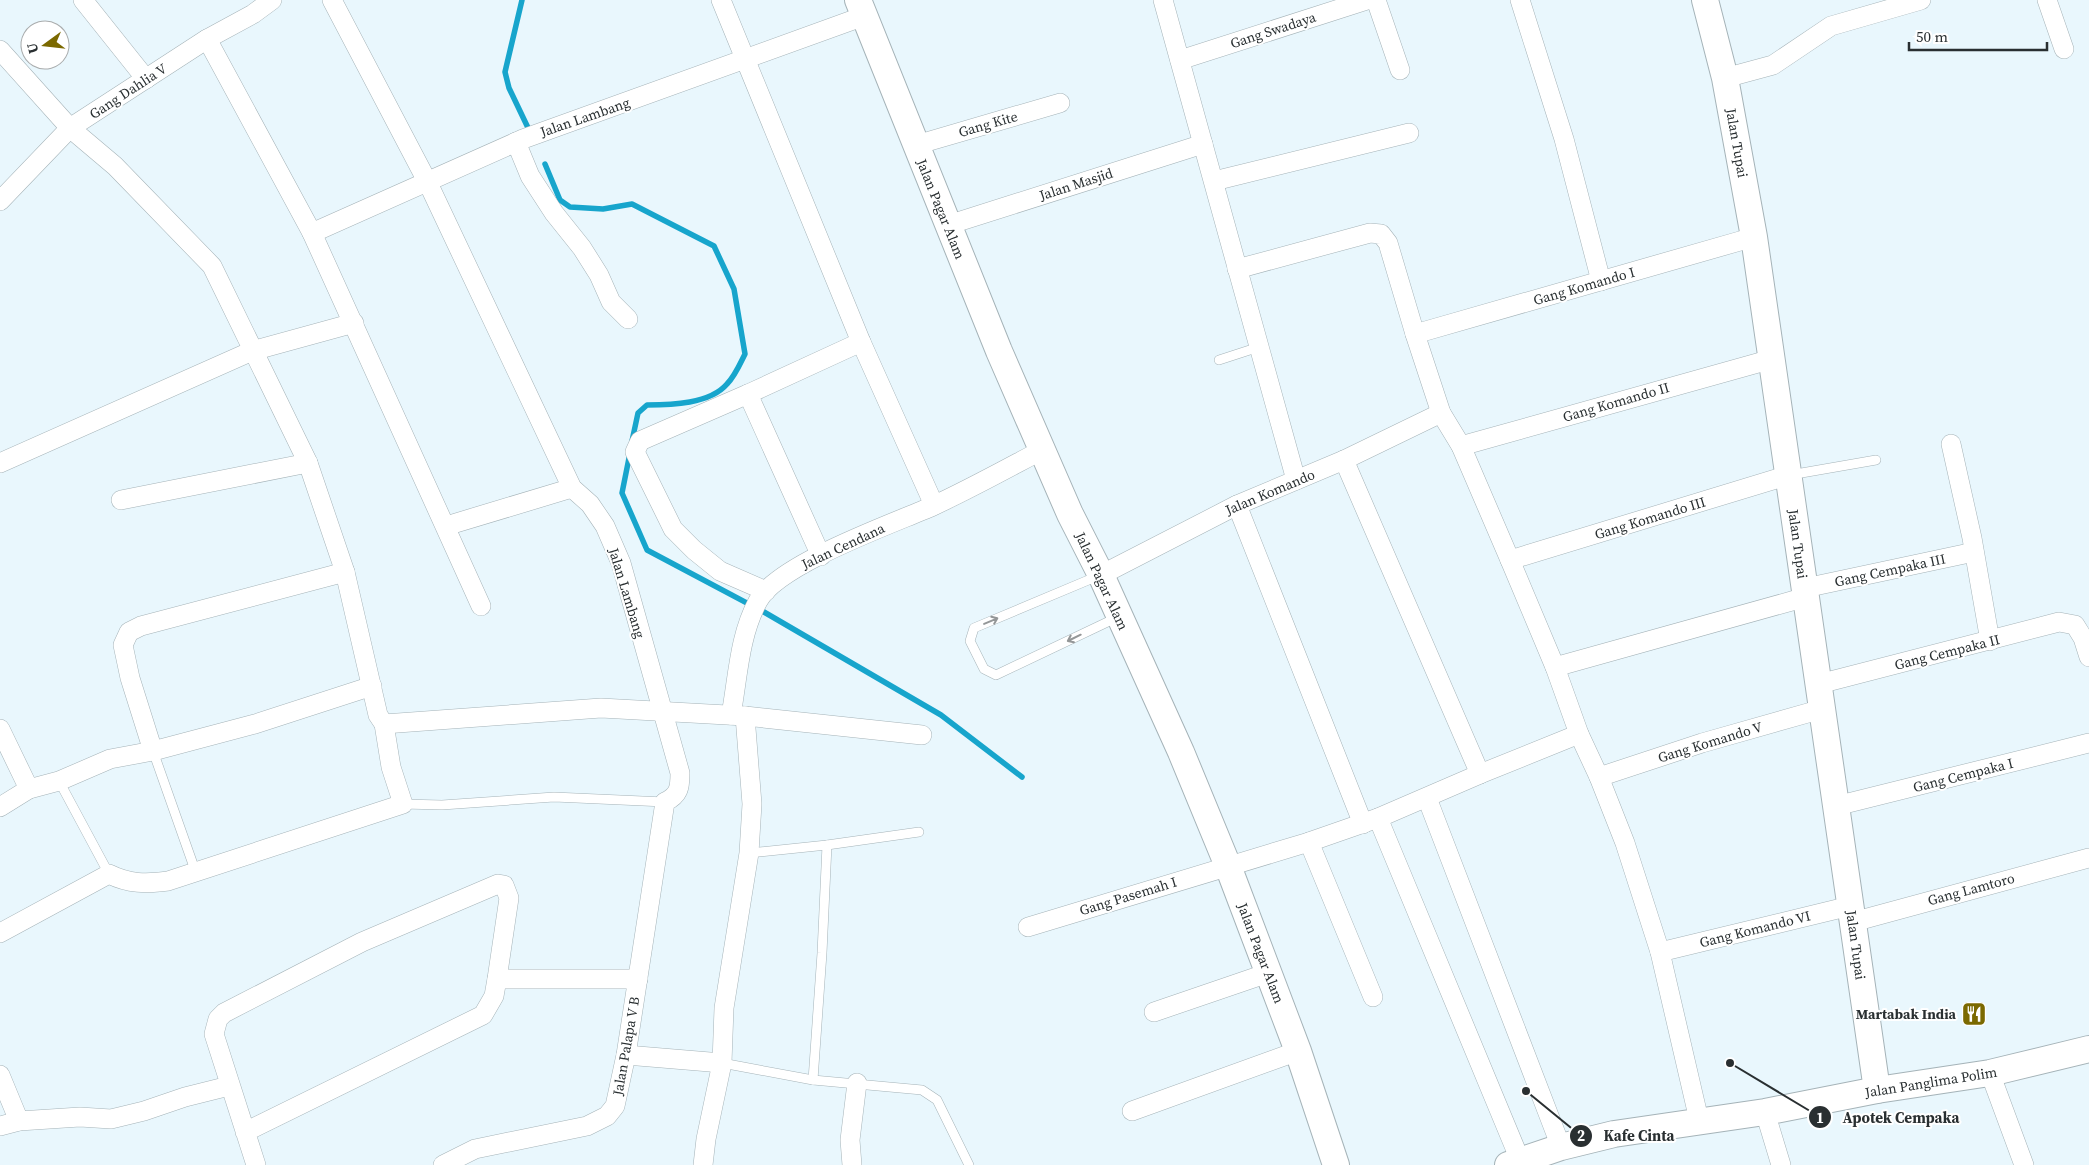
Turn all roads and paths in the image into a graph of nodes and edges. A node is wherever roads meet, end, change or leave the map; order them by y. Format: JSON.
{"nodes":[{"id":1,"x":83,"y":0,"type":"edge"},
{"id":2,"x":272,"y":0,"type":"edge"},
{"id":3,"x":332,"y":0,"type":"edge"},
{"id":4,"x":721,"y":0,"type":"edge"},
{"id":5,"x":1163,"y":0,"type":"edge"},
{"id":6,"x":1367,"y":0,"type":"edge"},
{"id":7,"x":1376,"y":0,"type":"edge"},
{"id":8,"x":1520,"y":0,"type":"edge"},
{"id":9,"x":1705,"y":0,"type":"edge"},
{"id":10,"x":1921,"y":0,"type":"edge"},
{"id":11,"x":2047,"y":0,"type":"edge"},
{"id":12,"x":248,"y":7,"type":"edge"},
{"id":13,"x":861,"y":8,"type":"edge"},
{"id":14,"x":207,"y":39,"type":"junction"},
{"id":15,"x":2064,"y":49,"type":"dead end"},
{"id":16,"x":0,"y":50,"type":"edge"},
{"id":17,"x":746,"y":60,"type":"junction"},
{"id":18,"x":1180,"y":60,"type":"junction"},
{"id":19,"x":1400,"y":70,"type":"dead end"},
{"id":20,"x":1726,"y":78,"type":"junction"},
{"id":21,"x":146,"y":79,"type":"junction"},
{"id":22,"x":1060,"y":103,"type":"dead end"},
{"id":23,"x":70,"y":128,"type":"junction"},
{"id":24,"x":1409,"y":133,"type":"dead end"},
{"id":25,"x":520,"y":140,"type":"junction"},
{"id":26,"x":1203,"y":144,"type":"junction"},
{"id":27,"x":916,"y":145,"type":"junction"},
{"id":28,"x":1214,"y":181,"type":"junction"},
{"id":29,"x":428,"y":183,"type":"junction"},
{"id":30,"x":0,"y":201,"type":"edge"},
{"id":31,"x":948,"y":225,"type":"junction"},
{"id":32,"x":312,"y":233,"type":"junction"},
{"id":33,"x":1754,"y":237,"type":"junction"},
{"id":34,"x":1237,"y":269,"type":"junction"},
{"id":35,"x":1601,"y":281,"type":"junction"},
{"id":36,"x":628,"y":319,"type":"dead end"},
{"id":37,"x":354,"y":323,"type":"junction"},
{"id":38,"x":1414,"y":334,"type":"junction"},
{"id":39,"x":861,"y":342,"type":"junction"},
{"id":40,"x":1259,"y":347,"type":"junction"},
{"id":41,"x":252,"y":351,"type":"junction"},
{"id":42,"x":1772,"y":359,"type":"junction"},
{"id":43,"x":1218,"y":360,"type":"dead end"},
{"id":44,"x":748,"y":394,"type":"junction"},
{"id":45,"x":1441,"y":413,"type":"junction"},
{"id":46,"x":1951,"y":444,"type":"dead end"},
{"id":47,"x":1460,"y":446,"type":"junction"},
{"id":48,"x":1042,"y":450,"type":"junction"},
{"id":49,"x":2,"y":458,"type":"edge"},
{"id":50,"x":1344,"y":460,"type":"junction"},
{"id":51,"x":1876,"y":460,"type":"dead end"},
{"id":52,"x":308,"y":463,"type":"junction"},
{"id":53,"x":1789,"y":475,"type":"junction"},
{"id":54,"x":1296,"y":480,"type":"junction"},
{"id":55,"x":572,"y":488,"type":"junction"},
{"id":56,"x":121,"y":500,"type":"dead end"},
{"id":57,"x":934,"y":505,"type":"junction"},
{"id":58,"x":1237,"y":505,"type":"junction"},
{"id":59,"x":446,"y":526,"type":"junction"},
{"id":60,"x":1974,"y":552,"type":"junction"},
{"id":61,"x":821,"y":556,"type":"junction"},
{"id":62,"x":1510,"y":560,"type":"junction"},
{"id":63,"x":345,"y":572,"type":"junction"},
{"id":64,"x":1101,"y":575,"type":"junction"},
{"id":65,"x":1806,"y":592,"type":"junction"},
{"id":66,"x":762,"y":596,"type":"junction"},
{"id":67,"x":481,"y":606,"type":"dead end"},
{"id":68,"x":1118,"y":617,"type":"junction"},
{"id":69,"x":1990,"y":641,"type":"junction"},
{"id":70,"x":2089,"y":657,"type":"edge"},
{"id":71,"x":1555,"y":668,"type":"junction"},
{"id":72,"x":372,"y":686,"type":"junction"},
{"id":73,"x":1820,"y":696,"type":"junction"},
{"id":74,"x":661,"y":710,"type":"junction"},
{"id":75,"x":738,"y":716,"type":"junction"},
{"id":76,"x":384,"y":724,"type":"junction"},
{"id":77,"x":0,"y":729,"type":"edge"},
{"id":78,"x":1579,"y":734,"type":"junction"},
{"id":79,"x":922,"y":735,"type":"dead end"},
{"id":80,"x":2089,"y":743,"type":"edge"},
{"id":81,"x":153,"y":751,"type":"junction"},
{"id":82,"x":1480,"y":774,"type":"junction"},
{"id":83,"x":1600,"y":777,"type":"junction"},
{"id":84,"x":59,"y":781,"type":"junction"},
{"id":85,"x":30,"y":789,"type":"junction"},
{"id":86,"x":1427,"y":798,"type":"junction"},
{"id":87,"x":665,"y":802,"type":"junction"},
{"id":88,"x":403,"y":804,"type":"junction"},
{"id":89,"x":1836,"y":806,"type":"junction"},
{"id":90,"x":0,"y":807,"type":"edge"},
{"id":91,"x":1371,"y":821,"type":"junction"},
{"id":92,"x":919,"y":832,"type":"dead end"},
{"id":93,"x":1309,"y":842,"type":"junction"},
{"id":94,"x":827,"y":846,"type":"junction"},
{"id":95,"x":749,"y":852,"type":"junction"},
{"id":96,"x":2089,"y":858,"type":"edge"},
{"id":97,"x":1228,"y":866,"type":"junction"},
{"id":98,"x":195,"y":870,"type":"junction"},
{"id":99,"x":109,"y":874,"type":"junction"},
{"id":100,"x":1851,"y":914,"type":"junction"},
{"id":101,"x":1028,"y":927,"type":"dead end"},
{"id":102,"x":0,"y":933,"type":"edge"},
{"id":103,"x":1660,"y":952,"type":"junction"},
{"id":104,"x":1268,"y":973,"type":"junction"},
{"id":105,"x":498,"y":979,"type":"junction"},
{"id":106,"x":638,"y":979,"type":"junction"},
{"id":107,"x":1373,"y":997,"type":"dead end"},
{"id":108,"x":1154,"y":1012,"type":"dead end"},
{"id":109,"x":2089,"y":1049,"type":"edge"},
{"id":110,"x":1298,"y":1051,"type":"junction"},
{"id":111,"x":626,"y":1055,"type":"junction"},
{"id":112,"x":722,"y":1064,"type":"junction"},
{"id":113,"x":1990,"y":1073,"type":"junction"},
{"id":114,"x":0,"y":1075,"type":"edge"},
{"id":115,"x":813,"y":1080,"type":"junction"},
{"id":116,"x":857,"y":1084,"type":"junction"},
{"id":117,"x":229,"y":1086,"type":"junction"},
{"id":118,"x":1877,"y":1090,"type":"junction"},
{"id":119,"x":1132,"y":1111,"type":"dead end"},
{"id":120,"x":1765,"y":1112,"type":"junction"},
{"id":121,"x":1699,"y":1120,"type":"junction"},
{"id":122,"x":19,"y":1121,"type":"junction"},
{"id":123,"x":0,"y":1126,"type":"edge"},
{"id":124,"x":244,"y":1132,"type":"junction"},
{"id":125,"x":1561,"y":1147,"type":"junction"},
{"id":126,"x":1514,"y":1162,"type":"edge"},
{"id":127,"x":256,"y":1165,"type":"edge"},
{"id":128,"x":442,"y":1165,"type":"edge"},
{"id":129,"x":703,"y":1165,"type":"edge"},
{"id":130,"x":852,"y":1165,"type":"edge"},
{"id":131,"x":969,"y":1165,"type":"edge"},
{"id":132,"x":1336,"y":1165,"type":"edge"},
{"id":133,"x":1781,"y":1165,"type":"edge"},
{"id":134,"x":2024,"y":1165,"type":"edge"}],
"edges":[{"from":1,"to":21,"type":"street"},
{"from":2,"to":12,"type":"street","name":"Gang Dahlia V"},
{"from":3,"to":29,"type":"street"},
{"from":4,"to":17,"type":"street"},
{"from":5,"to":18,"type":"street"},
{"from":6,"to":18,"type":"street","name":"Gang Swadaya"},
{"from":7,"to":19,"type":"street"},
{"from":8,"to":35,"type":"street"},
{"from":9,"to":20,"type":"street","name":"Jalan Tupai"},
{"from":10,"to":20,"type":"street"},
{"from":11,"to":15,"type":"street"},
{"from":12,"to":14,"type":"street","name":"Gang Dahlia V"},
{"from":13,"to":17,"type":"street","name":"Jalan Lambang"},
{"from":13,"to":27,"type":"street","name":"Jalan Pagar Alam"},
{"from":14,"to":21,"type":"street","name":"Gang Dahlia V"},
{"from":14,"to":32,"type":"street"},
{"from":16,"to":23,"type":"street"},
{"from":17,"to":25,"type":"street","name":"Jalan Lambang"},
{"from":17,"to":39,"type":"street"},
{"from":18,"to":26,"type":"street"},
{"from":20,"to":33,"type":"street","name":"Jalan Tupai"},
{"from":21,"to":23,"type":"street","name":"Gang Dahlia V"},
{"from":22,"to":27,"type":"street","name":"Gang Kite"},
{"from":23,"to":30,"type":"street","name":"Gang Dahlia V"},
{"from":23,"to":41,"type":"street"},
{"from":24,"to":28,"type":"street"},
{"from":25,"to":29,"type":"street","name":"Jalan Lambang"},
{"from":25,"to":36,"type":"street"},
{"from":26,"to":28,"type":"street"},
{"from":26,"to":31,"type":"street","name":"Jalan Masjid"},
{"from":27,"to":31,"type":"street","name":"Jalan Pagar Alam"},
{"from":28,"to":34,"type":"street"},
{"from":29,"to":32,"type":"street","name":"Jalan Lambang"},
{"from":29,"to":55,"type":"street"},
{"from":31,"to":48,"type":"street","name":"Jalan Pagar Alam"},
{"from":32,"to":37,"type":"street"},
{"from":33,"to":35,"type":"street","name":"Gang Komando I"},
{"from":33,"to":42,"type":"street","name":"Jalan Tupai"},
{"from":34,"to":38,"type":"street"},
{"from":34,"to":40,"type":"street"},
{"from":35,"to":38,"type":"street","name":"Gang Komando I"},
{"from":37,"to":41,"type":"street"},
{"from":37,"to":59,"type":"street"},
{"from":38,"to":45,"type":"street"},
{"from":39,"to":44,"type":"street"},
{"from":39,"to":57,"type":"street"},
{"from":40,"to":43,"type":"lane"},
{"from":40,"to":54,"type":"street"},
{"from":41,"to":49,"type":"street"},
{"from":41,"to":52,"type":"street"},
{"from":42,"to":47,"type":"street","name":"Gang Komando II"},
{"from":42,"to":53,"type":"street","name":"Jalan Tupai"},
{"from":44,"to":61,"type":"street"},
{"from":44,"to":66,"type":"street"},
{"from":45,"to":47,"type":"street"},
{"from":45,"to":50,"type":"street","name":"Jalan Komando"},
{"from":46,"to":60,"type":"street"},
{"from":47,"to":62,"type":"street"},
{"from":48,"to":57,"type":"street","name":"Jalan Cendana"},
{"from":48,"to":64,"type":"street","name":"Jalan Pagar Alam"},
{"from":50,"to":54,"type":"street","name":"Jalan Komando"},
{"from":50,"to":82,"type":"street"},
{"from":51,"to":53,"type":"lane"},
{"from":52,"to":56,"type":"street"},
{"from":52,"to":63,"type":"street"},
{"from":53,"to":62,"type":"street","name":"Gang Komando III"},
{"from":53,"to":65,"type":"street","name":"Jalan Tupai"},
{"from":54,"to":58,"type":"street","name":"Jalan Komando"},
{"from":55,"to":59,"type":"street"},
{"from":55,"to":74,"type":"street","name":"Jalan Lambang"},
{"from":57,"to":61,"type":"street","name":"Jalan Cendana"},
{"from":58,"to":64,"type":"street","name":"Jalan Komando"},
{"from":58,"to":91,"type":"street"},
{"from":59,"to":67,"type":"street"},
{"from":60,"to":65,"type":"street","name":"Gang Cempaka III"},
{"from":60,"to":69,"type":"street"},
{"from":61,"to":66,"type":"street","name":"Jalan Cendana"},
{"from":62,"to":71,"type":"street"},
{"from":63,"to":72,"type":"street"},
{"from":63,"to":81,"type":"street"},
{"from":64,"to":68,"type":"street","name":"Jalan Pagar Alam"},
{"from":68,"to":64,"type":"lane","one_way":true},
{"from":65,"to":71,"type":"street","name":"Gang Cempaka III"},
{"from":65,"to":73,"type":"street","name":"Jalan Tupai"},
{"from":66,"to":75,"type":"street","name":"Jalan Cendana"},
{"from":68,"to":97,"type":"street","name":"Jalan Pagar Alam"},
{"from":69,"to":70,"type":"street","name":"Gang Cempaka II"},
{"from":69,"to":73,"type":"street","name":"Gang Cempaka II"},
{"from":71,"to":78,"type":"street"},
{"from":72,"to":76,"type":"street"},
{"from":72,"to":81,"type":"street"},
{"from":73,"to":83,"type":"street","name":"Gang Komando V"},
{"from":73,"to":89,"type":"street","name":"Jalan Tupai"},
{"from":74,"to":75,"type":"street"},
{"from":74,"to":76,"type":"street"},
{"from":74,"to":87,"type":"street","name":"Jalan Lambang"},
{"from":75,"to":79,"type":"street"},
{"from":75,"to":95,"type":"street","name":"Jalan Cendana"},
{"from":76,"to":88,"type":"street"},
{"from":77,"to":85,"type":"street"},
{"from":78,"to":82,"type":"street","name":"Gang Pasemah I"},
{"from":78,"to":83,"type":"street"},
{"from":80,"to":89,"type":"street","name":"Gang Cempaka I"},
{"from":81,"to":84,"type":"street"},
{"from":81,"to":98,"type":"lane"},
{"from":82,"to":86,"type":"street","name":"Gang Pasemah I"},
{"from":83,"to":103,"type":"street"},
{"from":84,"to":85,"type":"street"},
{"from":84,"to":99,"type":"lane"},
{"from":85,"to":90,"type":"street"},
{"from":86,"to":91,"type":"street","name":"Gang Pasemah I"},
{"from":86,"to":125,"type":"street"},
{"from":87,"to":88,"type":"lane"},
{"from":87,"to":106,"type":"street","name":"Jalan Palapa V B"},
{"from":88,"to":98,"type":"street"},
{"from":89,"to":100,"type":"street","name":"Jalan Tupai"},
{"from":91,"to":93,"type":"street","name":"Gang Pasemah I"},
{"from":91,"to":126,"type":"street"},
{"from":92,"to":94,"type":"lane"},
{"from":93,"to":97,"type":"street","name":"Gang Pasemah I"},
{"from":93,"to":107,"type":"street"},
{"from":94,"to":95,"type":"lane"},
{"from":94,"to":115,"type":"lane"},
{"from":95,"to":112,"type":"street","name":"Jalan Cendana"},
{"from":96,"to":100,"type":"street","name":"Gang Lamtoro"},
{"from":97,"to":101,"type":"street","name":"Gang Pasemah I"},
{"from":97,"to":104,"type":"street","name":"Jalan Pagar Alam"},
{"from":98,"to":99,"type":"street"},
{"from":99,"to":102,"type":"street"},
{"from":100,"to":103,"type":"street","name":"Gang Komando VI"},
{"from":100,"to":118,"type":"street","name":"Jalan Tupai"},
{"from":103,"to":121,"type":"street"},
{"from":104,"to":108,"type":"street"},
{"from":104,"to":110,"type":"street","name":"Jalan Pagar Alam"},
{"from":105,"to":106,"type":"street"},
{"from":105,"to":117,"type":"street"},
{"from":105,"to":124,"type":"street"},
{"from":106,"to":111,"type":"street","name":"Jalan Palapa V B"},
{"from":109,"to":113,"type":"street","name":"Jalan Panglima Polim"},
{"from":110,"to":119,"type":"street"},
{"from":110,"to":132,"type":"street","name":"Jalan Pagar Alam"},
{"from":111,"to":112,"type":"street"},
{"from":111,"to":128,"type":"street","name":"Jalan Palapa V B"},
{"from":112,"to":115,"type":"lane"},
{"from":112,"to":129,"type":"street","name":"Jalan Cendana"},
{"from":113,"to":118,"type":"street","name":"Jalan Panglima Polim"},
{"from":113,"to":134,"type":"street"},
{"from":114,"to":122,"type":"street"},
{"from":115,"to":116,"type":"lane"},
{"from":116,"to":130,"type":"street"},
{"from":116,"to":131,"type":"lane"},
{"from":117,"to":122,"type":"street"},
{"from":117,"to":124,"type":"street"},
{"from":118,"to":120,"type":"street","name":"Jalan Panglima Polim"},
{"from":120,"to":121,"type":"street","name":"Jalan Panglima Polim"},
{"from":120,"to":133,"type":"street"},
{"from":121,"to":125,"type":"street","name":"Jalan Panglima Polim"},
{"from":122,"to":123,"type":"street"},
{"from":124,"to":127,"type":"street"},
{"from":125,"to":126,"type":"street","name":"Jalan Panglima Polim"}]}
